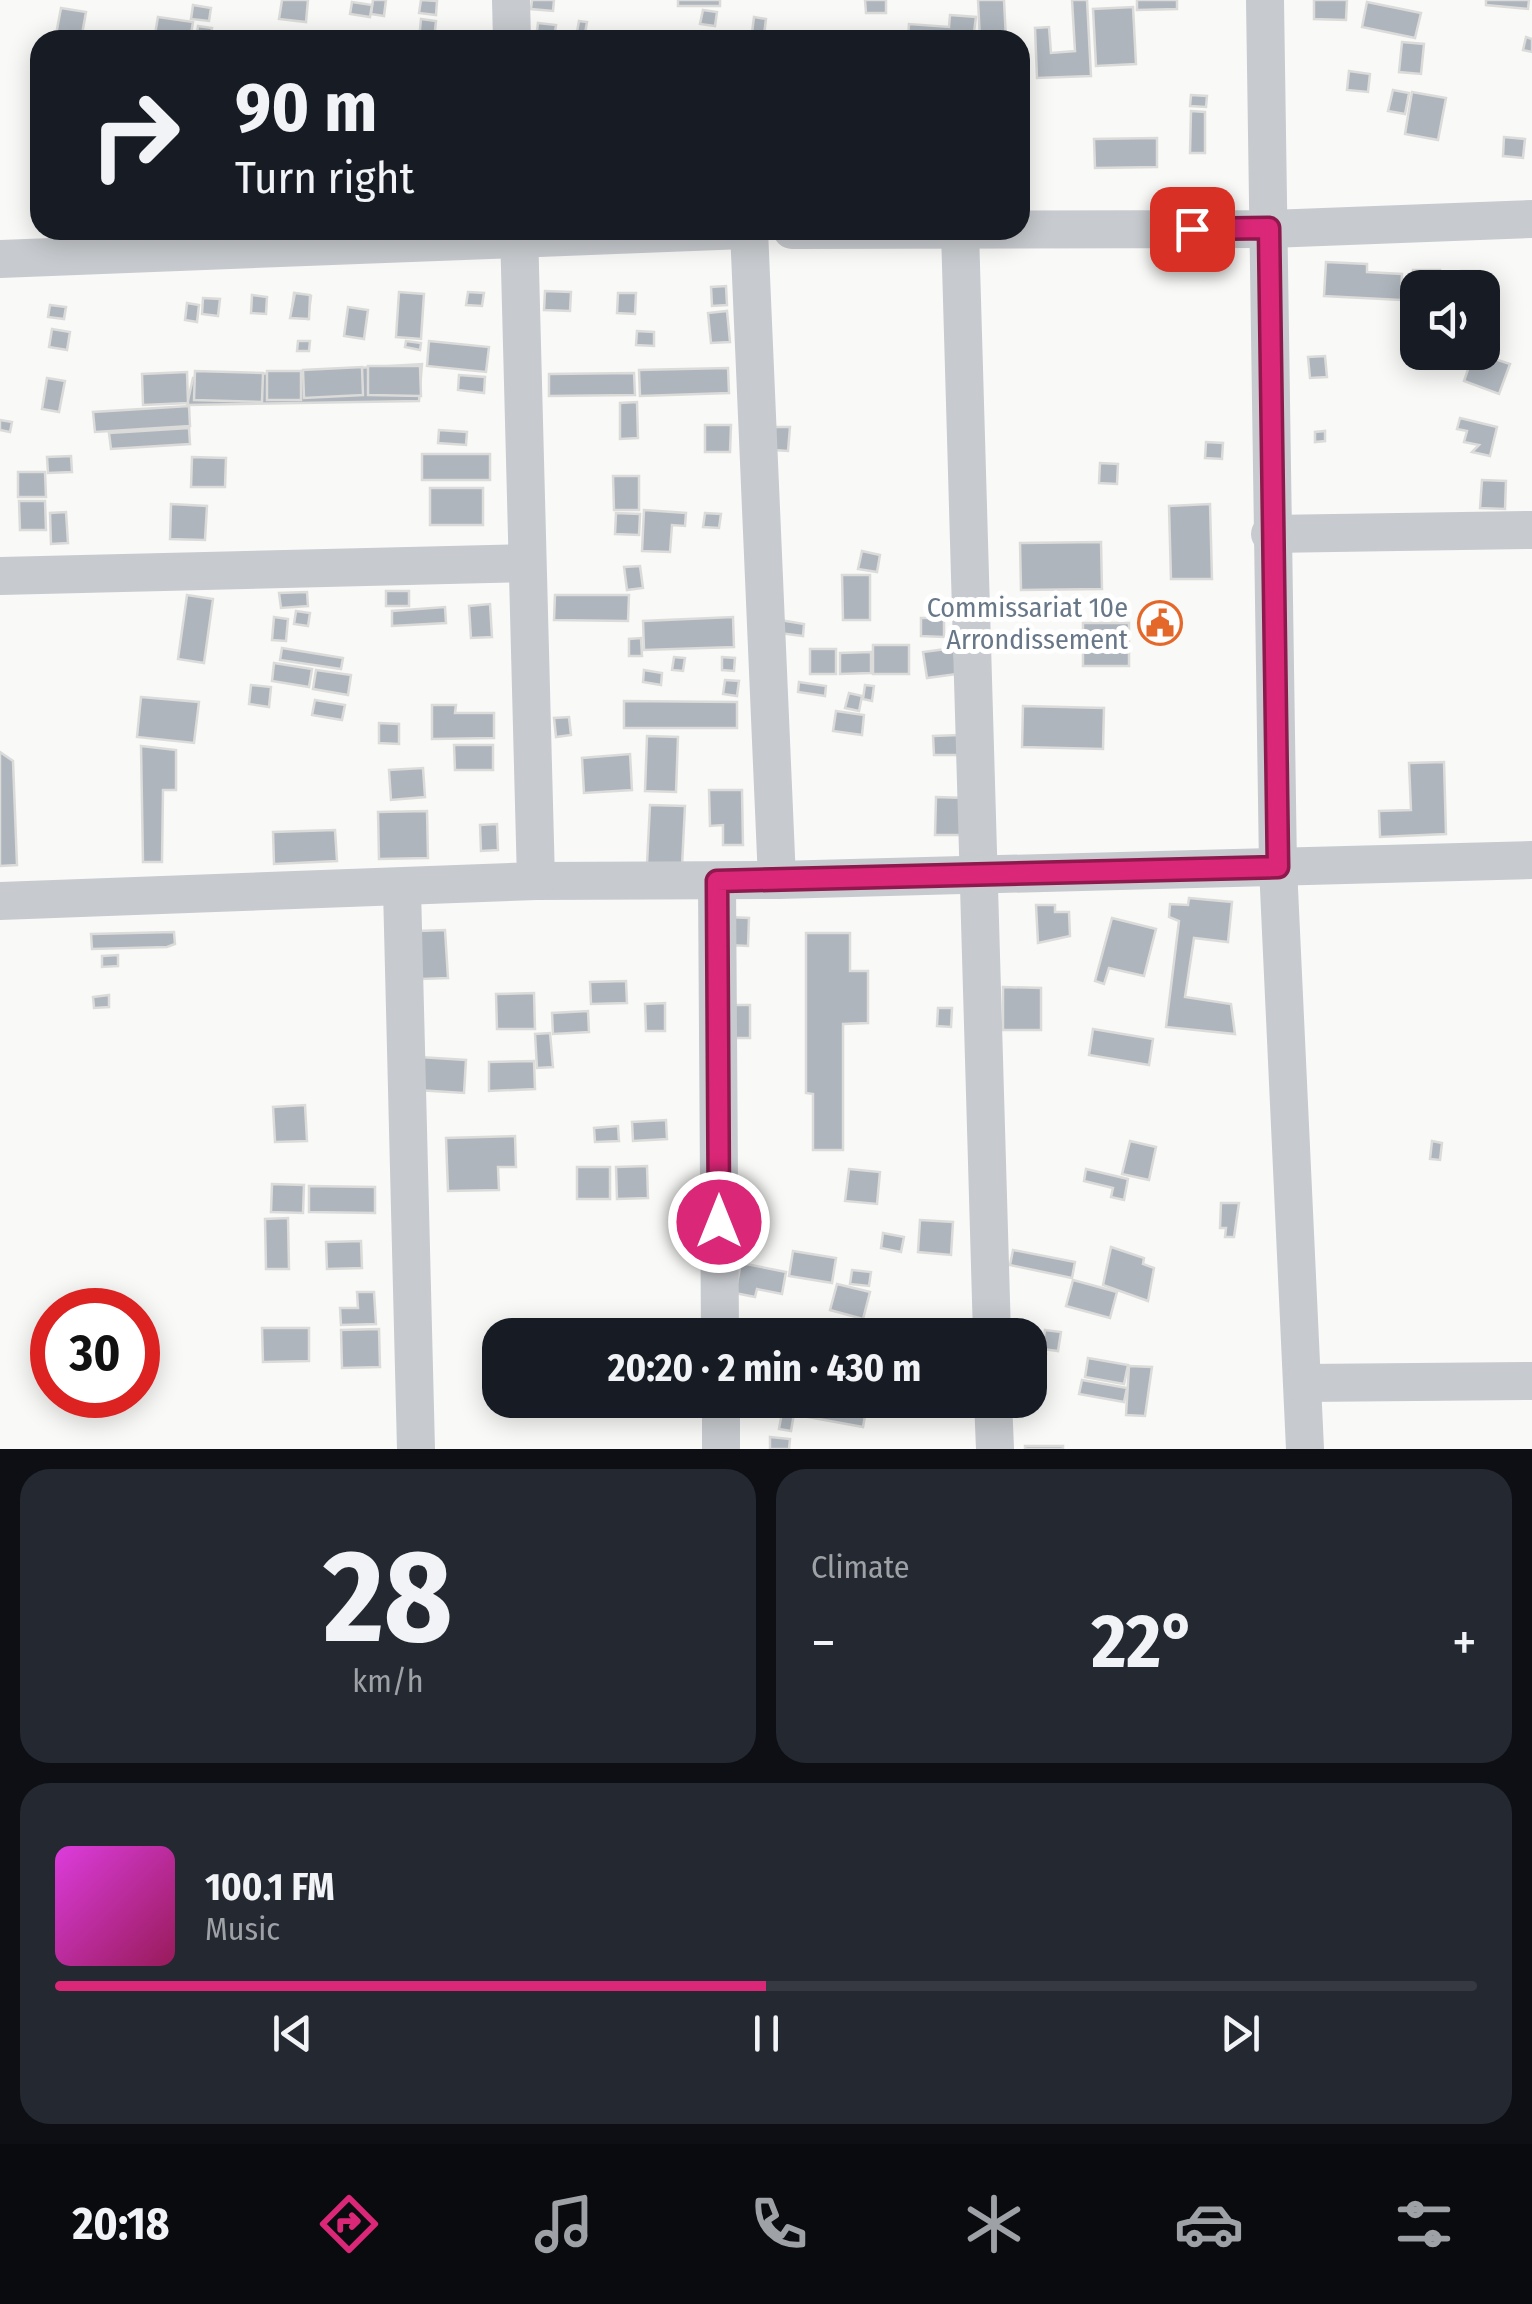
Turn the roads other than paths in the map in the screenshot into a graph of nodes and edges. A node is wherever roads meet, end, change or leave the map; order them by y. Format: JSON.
{"nodes":[{"id":1,"x":511,"y":0,"type":"edge"},
{"id":2,"x":1265,"y":0,"type":"edge"},
{"id":3,"x":512,"y":30,"type":"edge"},
{"id":4,"x":1532,"y":220,"type":"edge"},
{"id":5,"x":1269,"y":228,"type":"junction"},
{"id":6,"x":1030,"y":230,"type":"edge"},
{"id":7,"x":411,"y":240,"type":"edge"},
{"id":8,"x":519,"y":240,"type":"edge"},
{"id":9,"x":746,"y":240,"type":"edge"},
{"id":10,"x":960,"y":240,"type":"edge"},
{"id":11,"x":0,"y":259,"type":"edge"},
{"id":12,"x":1532,"y":530,"type":"edge"},
{"id":13,"x":1270,"y":534,"type":"junction"},
{"id":14,"x":526,"y":562,"type":"junction"},
{"id":15,"x":0,"y":576,"type":"edge"},
{"id":16,"x":1532,"y":860,"type":"edge"},
{"id":17,"x":1278,"y":867,"type":"junction"},
{"id":18,"x":980,"y":874,"type":"junction"},
{"id":19,"x":777,"y":880,"type":"junction"},
{"id":20,"x":717,"y":881,"type":"junction"},
{"id":21,"x":536,"y":882,"type":"junction"},
{"id":22,"x":402,"y":889,"type":"junction"},
{"id":23,"x":0,"y":901,"type":"edge"},
{"id":24,"x":720,"y":1318,"type":"edge"},
{"id":25,"x":992,"y":1318,"type":"edge"},
{"id":26,"x":1303,"y":1382,"type":"junction"},
{"id":27,"x":1532,"y":1382,"type":"edge"},
{"id":28,"x":720,"y":1418,"type":"edge"},
{"id":29,"x":993,"y":1418,"type":"edge"},
{"id":30,"x":416,"y":1449,"type":"edge"},
{"id":31,"x":721,"y":1449,"type":"edge"},
{"id":32,"x":994,"y":1449,"type":"edge"},
{"id":33,"x":1305,"y":1449,"type":"edge"}],
"edges":[{"from":1,"to":3,"type":"street"},
{"from":2,"to":5,"type":"street"},
{"from":4,"to":5,"type":"street"},
{"from":5,"to":6,"type":"street"},
{"from":5,"to":13,"type":"street"},
{"from":7,"to":11,"type":"street"},
{"from":8,"to":14,"type":"street"},
{"from":9,"to":19,"type":"street"},
{"from":10,"to":18,"type":"street"},
{"from":12,"to":13,"type":"street"},
{"from":13,"to":17,"type":"street"},
{"from":14,"to":15,"type":"street"},
{"from":14,"to":21,"type":"street"},
{"from":16,"to":17,"type":"street"},
{"from":17,"to":18,"type":"street"},
{"from":17,"to":26,"type":"street"},
{"from":18,"to":19,"type":"street"},
{"from":18,"to":25,"type":"street"},
{"from":19,"to":20,"type":"street"},
{"from":20,"to":21,"type":"street"},
{"from":20,"to":24,"type":"street"},
{"from":21,"to":22,"type":"street"},
{"from":22,"to":23,"type":"street"},
{"from":22,"to":30,"type":"street"},
{"from":26,"to":27,"type":"street"},
{"from":26,"to":33,"type":"street"},
{"from":28,"to":31,"type":"street"},
{"from":29,"to":32,"type":"street"}]}
